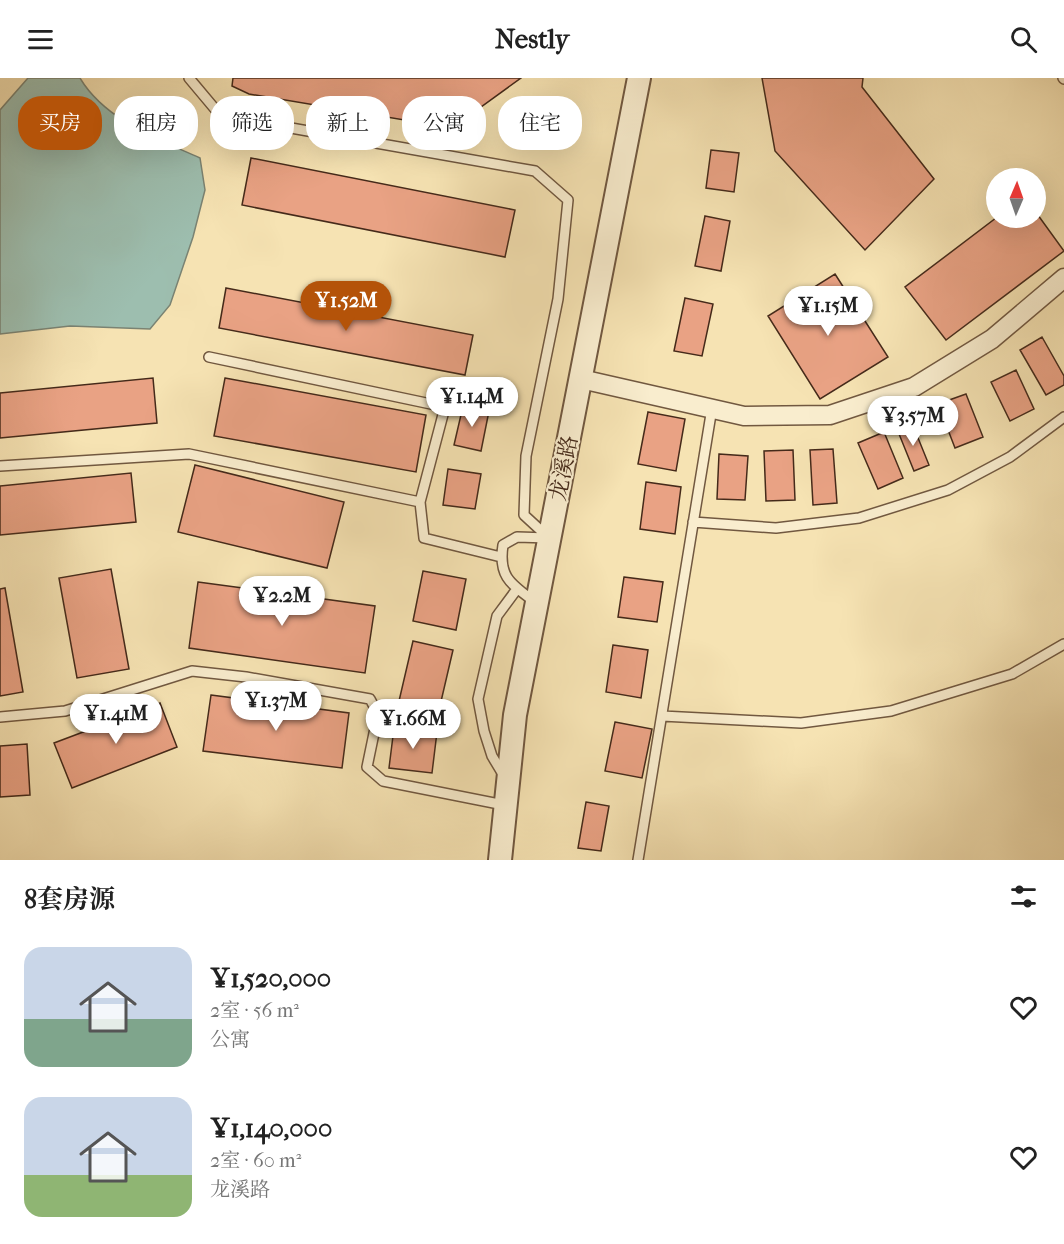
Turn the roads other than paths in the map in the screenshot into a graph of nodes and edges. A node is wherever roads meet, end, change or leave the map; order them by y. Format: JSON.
{"nodes":[{"id":1,"x":189,"y":78,"type":"edge"},
{"id":2,"x":639,"y":78,"type":"edge"},
{"id":3,"x":1064,"y":278,"type":"edge"},
{"id":4,"x":209,"y":357,"type":"dead end"},
{"id":5,"x":581,"y":379,"type":"junction"},
{"id":6,"x":712,"y":408,"type":"junction"},
{"id":7,"x":1064,"y":417,"type":"edge"},
{"id":8,"x":0,"y":466,"type":"edge"},
{"id":9,"x":420,"y":501,"type":"junction"},
{"id":10,"x":693,"y":522,"type":"junction"},
{"id":11,"x":549,"y":538,"type":"junction"},
{"id":12,"x":501,"y":557,"type":"junction"},
{"id":13,"x":517,"y":589,"type":"junction"},
{"id":14,"x":537,"y":603,"type":"junction"},
{"id":15,"x":1064,"y":644,"type":"edge"},
{"id":16,"x":662,"y":716,"type":"junction"},
{"id":17,"x":0,"y":717,"type":"edge"},
{"id":18,"x":508,"y":782,"type":"junction"},
{"id":19,"x":506,"y":806,"type":"junction"},
{"id":20,"x":500,"y":860,"type":"edge"},
{"id":21,"x":638,"y":860,"type":"edge"}],
"edges":[{"from":1,"to":11,"type":"lane"},
{"from":2,"to":5,"type":"street","name":"龙溪路"},
{"from":3,"to":6,"type":"street"},
{"from":4,"to":9,"type":"lane"},
{"from":5,"to":6,"type":"street"},
{"from":5,"to":11,"type":"street","name":"龙溪路"},
{"from":6,"to":10,"type":"lane"},
{"from":7,"to":10,"type":"lane"},
{"from":8,"to":9,"type":"lane"},
{"from":9,"to":12,"type":"lane"},
{"from":10,"to":16,"type":"lane"},
{"from":11,"to":12,"type":"lane"},
{"from":11,"to":14,"type":"street","name":"龙溪路"},
{"from":12,"to":13,"type":"lane"},
{"from":13,"to":14,"type":"lane"},
{"from":13,"to":18,"type":"lane"},
{"from":14,"to":18,"type":"street","name":"龙溪路"},
{"from":15,"to":16,"type":"lane"},
{"from":16,"to":21,"type":"lane"},
{"from":17,"to":19,"type":"lane"},
{"from":18,"to":19,"type":"street","name":"龙溪路"},
{"from":19,"to":20,"type":"street","name":"龙溪路"}]}
